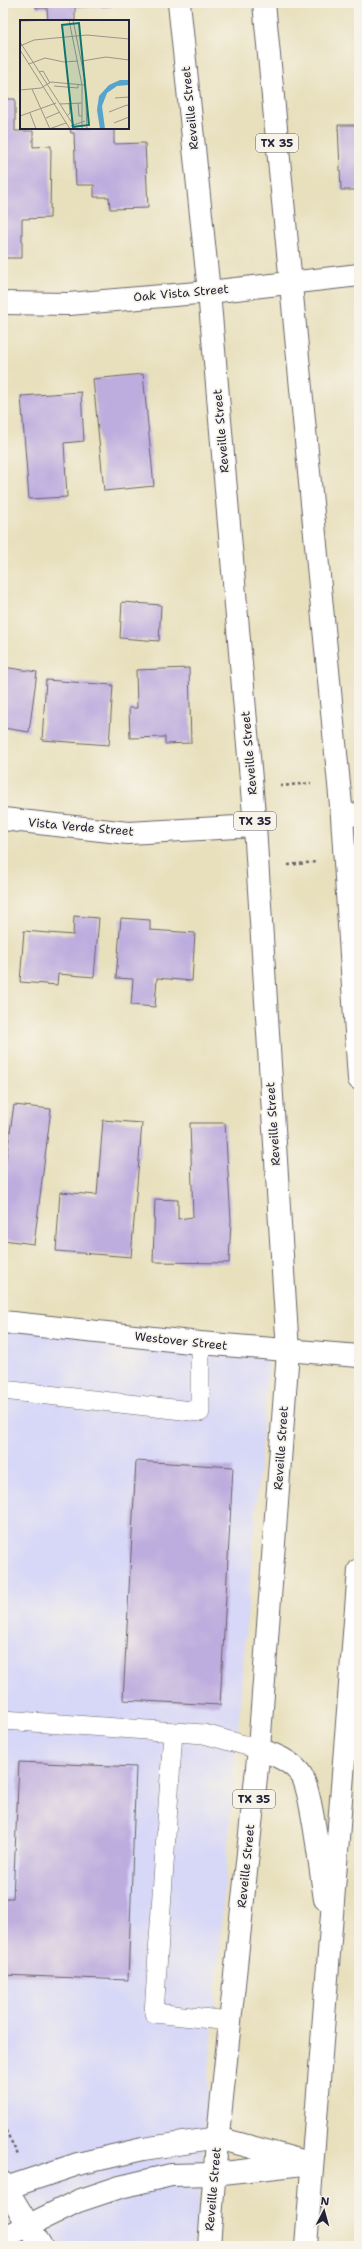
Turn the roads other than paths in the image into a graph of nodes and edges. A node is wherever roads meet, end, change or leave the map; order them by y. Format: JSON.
{"nodes":[{"id":1,"x":179,"y":3,"type":"edge"},
{"id":2,"x":264,"y":3,"type":"edge"},
{"id":3,"x":359,"y":275,"type":"edge"},
{"id":4,"x":290,"y":282,"type":"junction"},
{"id":5,"x":209,"y":292,"type":"junction"},
{"id":6,"x":3,"y":303,"type":"edge"},
{"id":7,"x":350,"y":815,"type":"edge"},
{"id":8,"x":3,"y":819,"type":"edge"},
{"id":9,"x":255,"y":826,"type":"junction"},
{"id":10,"x":359,"y":1079,"type":"edge"},
{"id":11,"x":3,"y":1322,"type":"edge"},
{"id":12,"x":200,"y":1343,"type":"junction"},
{"id":13,"x":288,"y":1352,"type":"junction"},
{"id":14,"x":359,"y":1356,"type":"edge"},
{"id":15,"x":3,"y":1390,"type":"edge"},
{"id":16,"x":359,"y":1570,"type":"edge"},
{"id":17,"x":3,"y":1720,"type":"edge"},
{"id":18,"x":173,"y":1732,"type":"junction"},
{"id":19,"x":259,"y":1749,"type":"junction"},
{"id":20,"x":331,"y":1938,"type":"junction"},
{"id":21,"x":230,"y":2021,"type":"junction"},
{"id":22,"x":218,"y":2138,"type":"junction"},
{"id":23,"x":312,"y":2163,"type":"junction"},
{"id":24,"x":214,"y":2174,"type":"junction"},
{"id":25,"x":4,"y":2187,"type":"edge"},
{"id":26,"x":29,"y":2225,"type":"junction"},
{"id":27,"x":3,"y":2238,"type":"edge"},
{"id":28,"x":41,"y":2246,"type":"edge"},
{"id":29,"x":208,"y":2246,"type":"edge"},
{"id":30,"x":306,"y":2246,"type":"edge"}],
"edges":[{"from":1,"to":5,"type":"main road","name":"Reveille Street","number":"TX 35"},
{"from":2,"to":4,"type":"main road","number":"TX 35"},
{"from":3,"to":4,"type":"main road","name":"Oak Vista Street"},
{"from":4,"to":5,"type":"main road","name":"Oak Vista Street"},
{"from":4,"to":7,"type":"main road","number":"TX 35"},
{"from":5,"to":6,"type":"main road","name":"Oak Vista Street"},
{"from":5,"to":9,"type":"main road","name":"Reveille Street","number":"TX 35"},
{"from":7,"to":10,"type":"main road","number":"TX 35"},
{"from":8,"to":9,"type":"main road","name":"Vista Verde Street"},
{"from":9,"to":13,"type":"main road","name":"Reveille Street","number":"TX 35"},
{"from":11,"to":12,"type":"main road","name":"Westover Street"},
{"from":12,"to":13,"type":"main road","name":"Westover Street"},
{"from":12,"to":15,"type":"lane"},
{"from":13,"to":14,"type":"main road","name":"Westover Street"},
{"from":13,"to":19,"type":"main road","name":"Reveille Street","number":"TX 35"},
{"from":16,"to":20,"type":"main road"},
{"from":17,"to":18,"type":"lane"},
{"from":18,"to":19,"type":"lane"},
{"from":18,"to":21,"type":"lane"},
{"from":19,"to":20,"type":"main road"},
{"from":19,"to":21,"type":"main road","name":"Reveille Street","number":"TX 35"},
{"from":20,"to":23,"type":"main road"},
{"from":21,"to":22,"type":"main road","name":"Reveille Street","number":"TX 35"},
{"from":22,"to":23,"type":"main road"},
{"from":22,"to":24,"type":"main road","name":"Reveille Street","number":"TX 35"},
{"from":22,"to":25,"type":"main road"},
{"from":23,"to":24,"type":"main road"},
{"from":23,"to":30,"type":"main road"},
{"from":24,"to":26,"type":"main road"},
{"from":24,"to":29,"type":"main road","name":"Reveille Street","number":"TX 35"},
{"from":25,"to":26,"type":"main road"},
{"from":26,"to":27,"type":"main road"},
{"from":26,"to":28,"type":"main road"}]}
